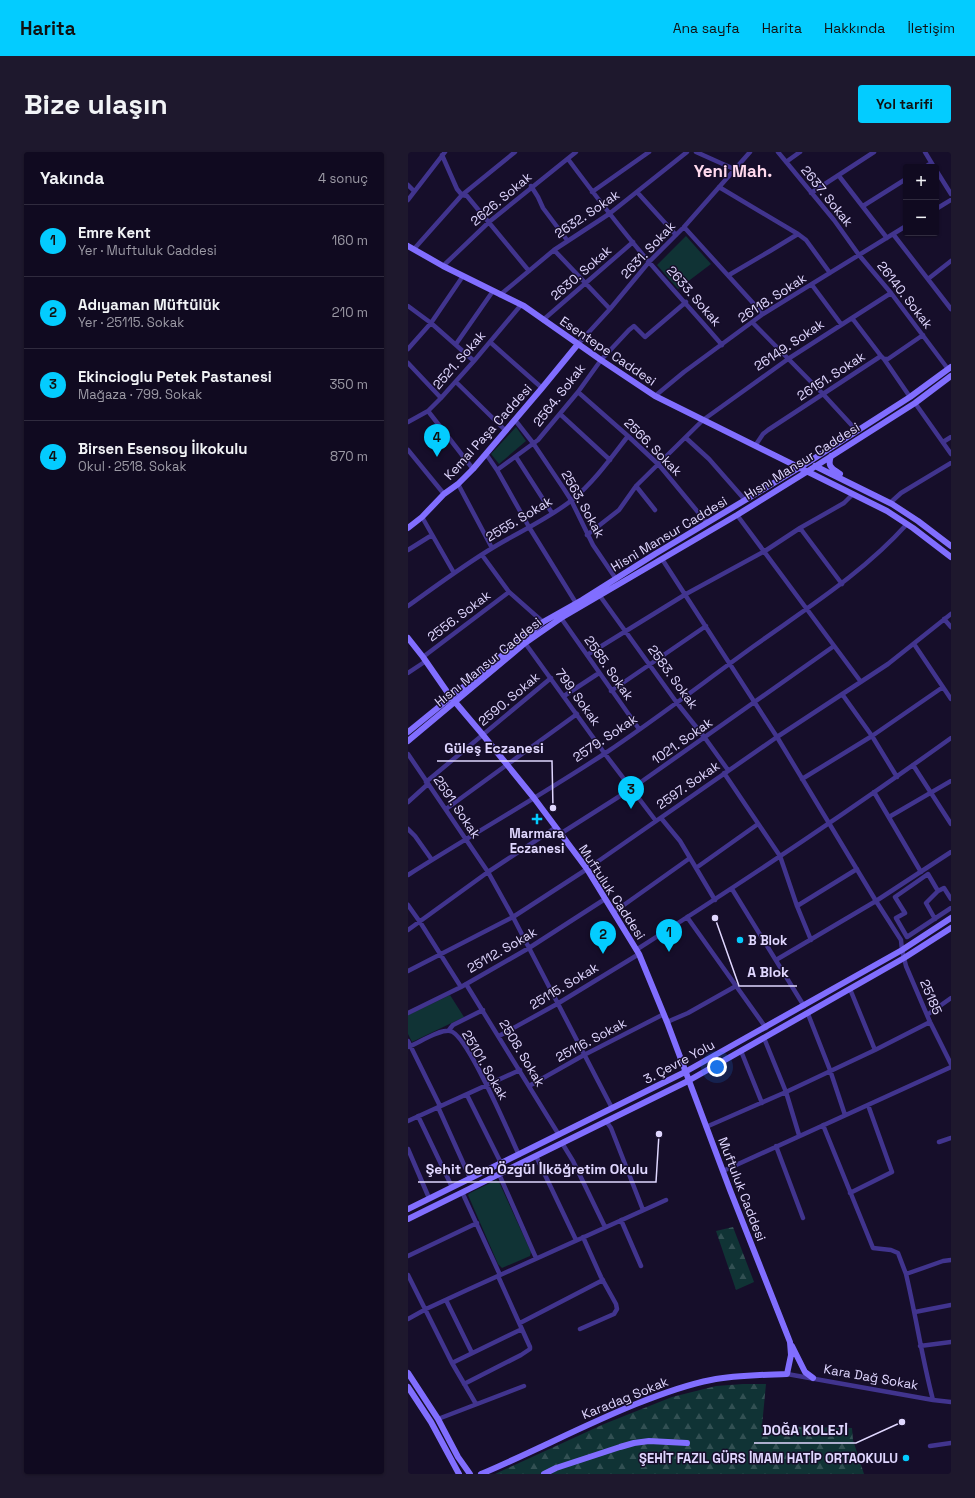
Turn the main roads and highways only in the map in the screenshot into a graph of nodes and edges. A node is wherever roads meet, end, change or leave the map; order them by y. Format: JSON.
{"nodes":[{"id":1,"x":411,"y":248,"type":"edge"},
{"id":2,"x":578,"y":344,"type":"junction"},
{"id":3,"x":950,"y":368,"type":"edge"},
{"id":4,"x":951,"y":376,"type":"edge"},
{"id":5,"x":831,"y":456,"type":"junction"},
{"id":6,"x":817,"y":466,"type":"junction"},
{"id":7,"x":799,"y":467,"type":"junction"},
{"id":8,"x":808,"y":471,"type":"junction"},
{"id":9,"x":853,"y":484,"type":"junction"},
{"id":10,"x":408,"y":528,"type":"edge"},
{"id":11,"x":951,"y":546,"type":"edge"},
{"id":12,"x":951,"y":557,"type":"edge"},
{"id":13,"x":408,"y":638,"type":"edge"},
{"id":14,"x":452,"y":699,"type":"junction"},
{"id":15,"x":408,"y":732,"type":"edge"},
{"id":16,"x":408,"y":741,"type":"edge"},
{"id":17,"x":951,"y":918,"type":"edge"},
{"id":18,"x":951,"y":928,"type":"edge"},
{"id":19,"x":685,"y":1072,"type":"junction"},
{"id":20,"x":688,"y":1081,"type":"junction"},
{"id":21,"x":408,"y":1209,"type":"edge"},
{"id":22,"x":408,"y":1219,"type":"edge"},
{"id":23,"x":790,"y":1342,"type":"junction"},
{"id":24,"x":408,"y":1373,"type":"edge"},
{"id":25,"x":787,"y":1374,"type":"joint"},
{"id":26,"x":813,"y":1378,"type":"road end"},
{"id":27,"x":408,"y":1387,"type":"edge"},
{"id":28,"x":687,"y":1443,"type":"dead end"},
{"id":29,"x":459,"y":1474,"type":"edge"},
{"id":30,"x":470,"y":1474,"type":"edge"},
{"id":31,"x":481,"y":1474,"type":"edge"},
{"id":32,"x":544,"y":1474,"type":"edge"}],
"edges":[{"from":1,"to":2,"type":"main road","name":"Esentepe Caddesi"},
{"from":2,"to":7,"type":"main road","name":"Esentepe Caddesi"},
{"from":2,"to":10,"type":"main road","name":"Kemal Paşa Caddesi"},
{"from":3,"to":7,"type":"main road","name":"Hisni Mansur Caddesi"},
{"from":4,"to":5,"type":"main road","name":"Hısnı Mansur Caddesi"},
{"from":5,"to":6,"type":"main road","name":"Hısnı Mansur Caddesi"},
{"from":5,"to":9,"type":"main road"},
{"from":6,"to":7,"type":"main road","name":"Esentepe Caddesi"},
{"from":6,"to":8,"type":"main road","name":"Hısnı Mansur Caddesi"},
{"from":6,"to":9,"type":"main road","name":"Esentepe Caddesi"},
{"from":7,"to":8,"type":"main road","name":"Esentepe Caddesi"},
{"from":7,"to":14,"type":"main road","name":"Hisni Mansur Caddesi"},
{"from":8,"to":12,"type":"main road","name":"Esentepe Caddesi"},
{"from":8,"to":14,"type":"main road","name":"Hısnı Mansur Caddesi"},
{"from":9,"to":11,"type":"main road","name":"Esentepe Caddesi"},
{"from":13,"to":14,"type":"main road","name":"Muftuluk Caddesi"},
{"from":14,"to":15,"type":"main road","name":"Hisni Mansur Caddesi"},
{"from":14,"to":16,"type":"main road","name":"Hısnı Mansur Caddesi"},
{"from":14,"to":19,"type":"main road","name":"Muftuluk Caddesi"},
{"from":17,"to":19,"type":"main road","name":"3. Çevre Yolu"},
{"from":18,"to":20,"type":"main road","name":"3. Çevre Yolu"},
{"from":19,"to":20,"type":"main road","name":"Muftuluk Caddesi"},
{"from":19,"to":21,"type":"main road","name":"3. Çevre Yolu"},
{"from":20,"to":22,"type":"main road","name":"3. Çevre Yolu"},
{"from":20,"to":23,"type":"main road","name":"Muftuluk Caddesi"},
{"from":23,"to":25,"type":"main road","name":"Muftuluk Caddesi"},
{"from":23,"to":26,"type":"main road"},
{"from":24,"to":30,"type":"main road"},
{"from":25,"to":31,"type":"main road","name":"Karadag Sokak"},
{"from":27,"to":29,"type":"main road"},
{"from":28,"to":32,"type":"main road"}]}
